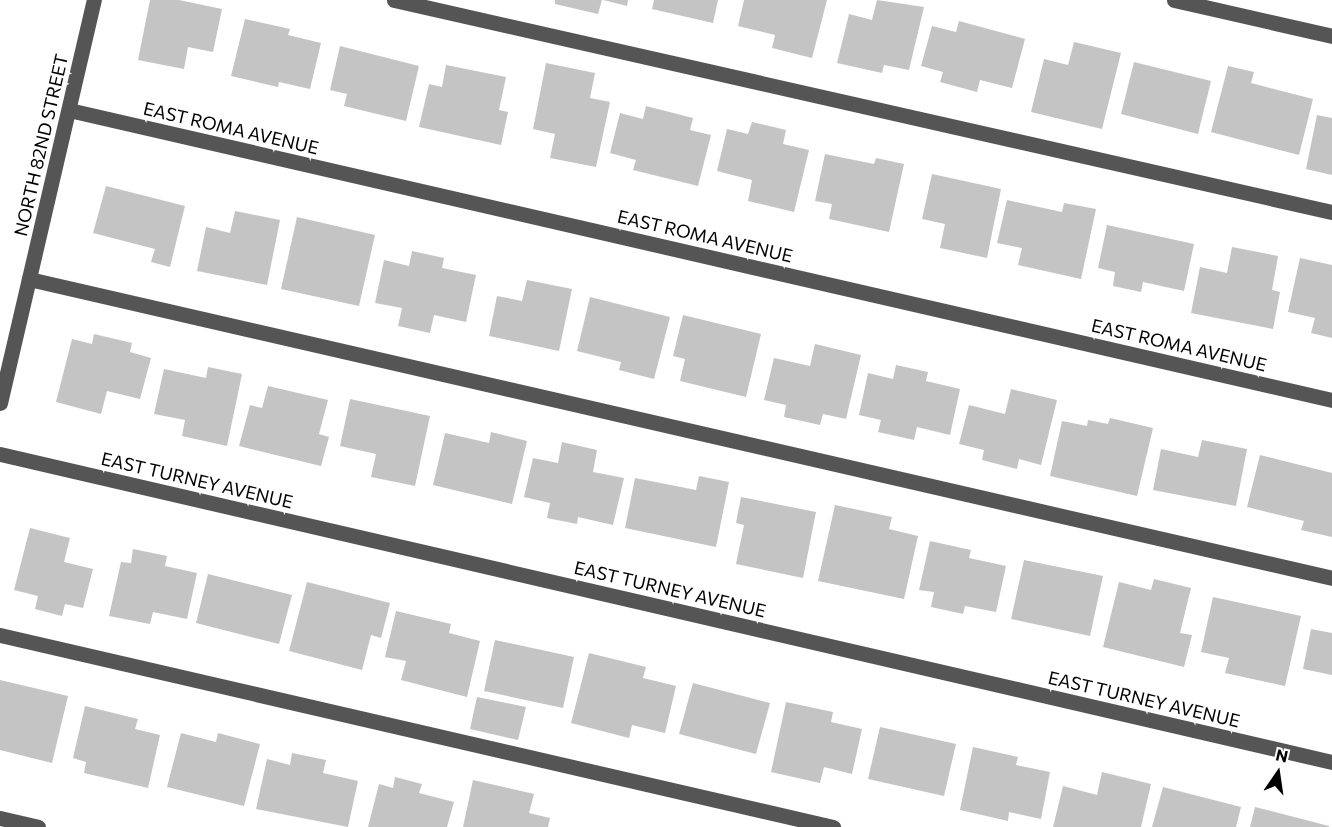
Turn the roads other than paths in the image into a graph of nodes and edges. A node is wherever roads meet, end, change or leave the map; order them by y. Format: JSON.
{"nodes":[{"id":1,"x":94,"y":0,"type":"edge"},
{"id":2,"x":394,"y":0,"type":"edge"},
{"id":3,"x":1174,"y":0,"type":"edge"},
{"id":4,"x":1332,"y":36,"type":"edge"},
{"id":5,"x":69,"y":111,"type":"junction"},
{"id":6,"x":1332,"y":212,"type":"edge"},
{"id":7,"x":29,"y":279,"type":"junction"},
{"id":8,"x":8,"y":334,"type":"edge"},
{"id":9,"x":1332,"y":400,"type":"edge"},
{"id":10,"x":0,"y":403,"type":"edge"},
{"id":11,"x":0,"y":454,"type":"edge"},
{"id":12,"x":1332,"y":578,"type":"edge"},
{"id":13,"x":0,"y":635,"type":"edge"},
{"id":14,"x":1332,"y":762,"type":"edge"},
{"id":15,"x":0,"y":818,"type":"edge"},
{"id":16,"x":38,"y":827,"type":"edge"},
{"id":17,"x":833,"y":827,"type":"edge"}],
"edges":[{"from":1,"to":5,"type":"street","name":"NORTH 82ND STREET"},
{"from":2,"to":6,"type":"street"},
{"from":3,"to":4,"type":"street"},
{"from":5,"to":7,"type":"street","name":"NORTH 82ND STREET"},
{"from":5,"to":9,"type":"street","name":"EAST ROMA AVENUE"},
{"from":7,"to":8,"type":"street","name":"NORTH 82ND STREET"},
{"from":7,"to":12,"type":"street"},
{"from":8,"to":10,"type":"street","name":"NORTH 82ND STREET"},
{"from":11,"to":14,"type":"street","name":"EAST TURNEY AVENUE"},
{"from":13,"to":17,"type":"street"},
{"from":15,"to":16,"type":"street"}]}
